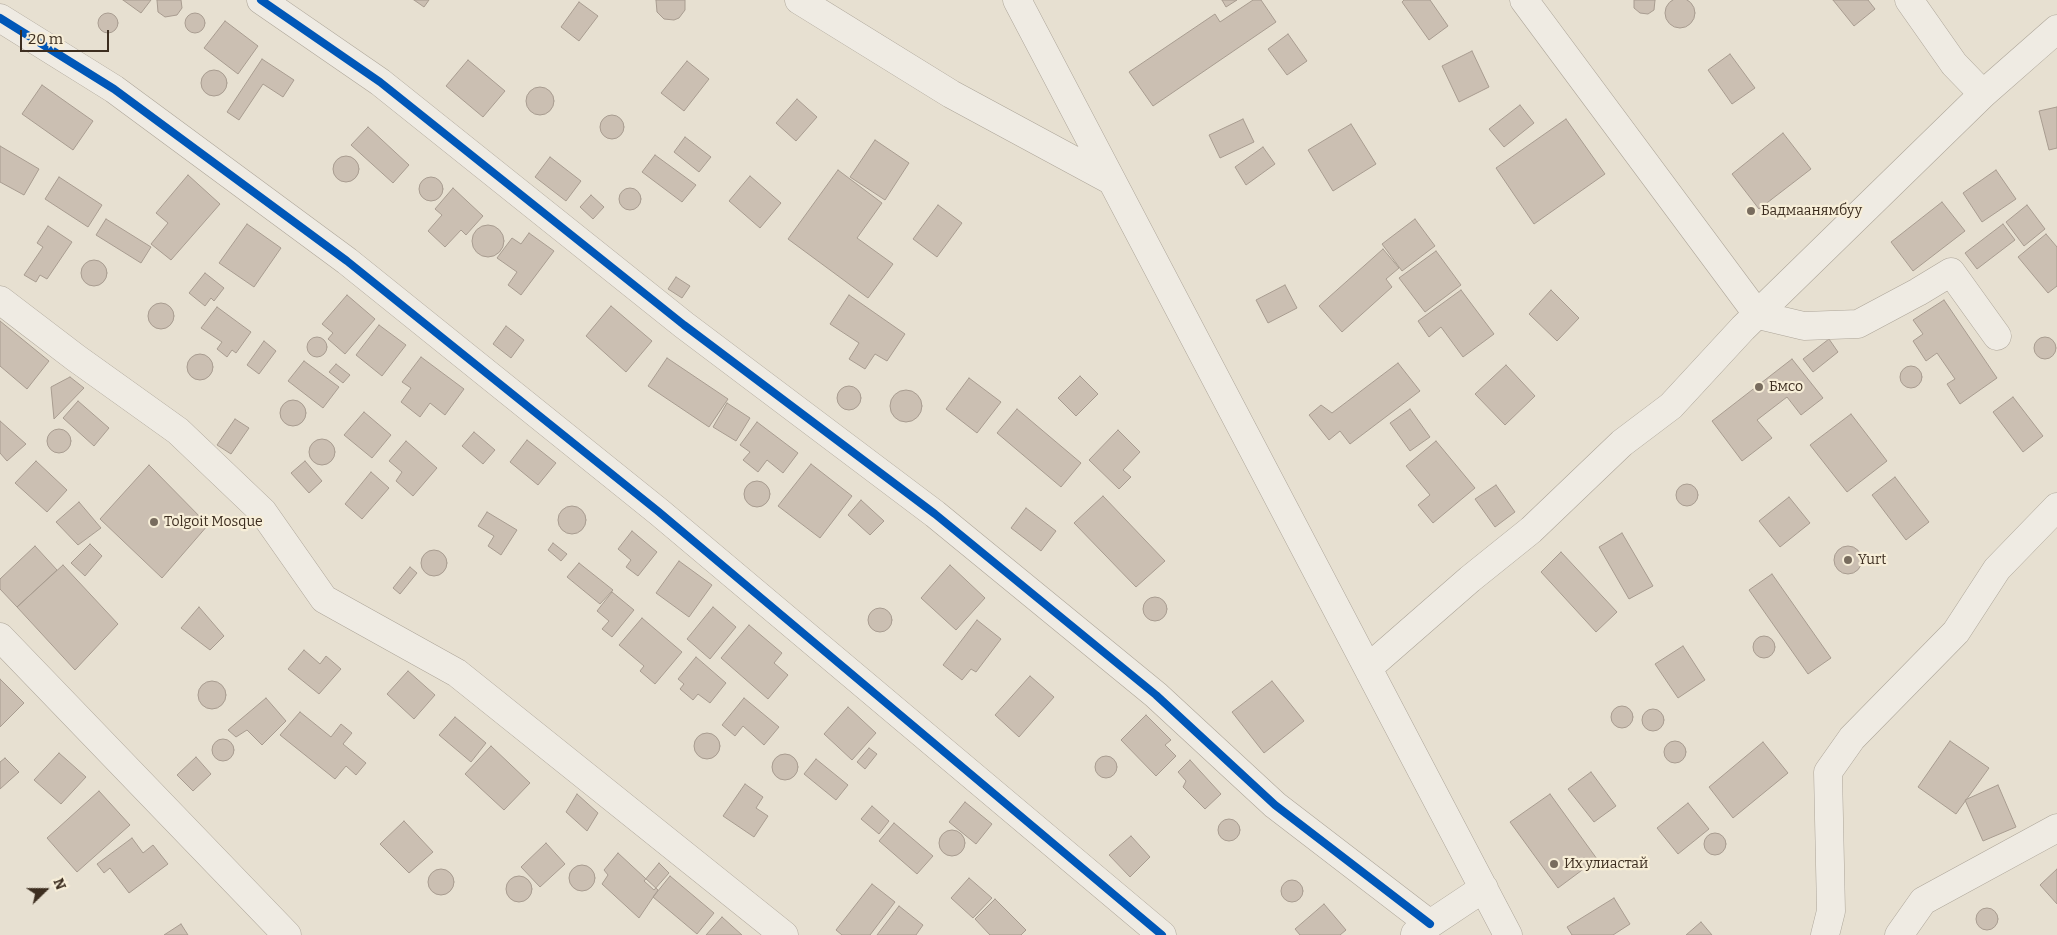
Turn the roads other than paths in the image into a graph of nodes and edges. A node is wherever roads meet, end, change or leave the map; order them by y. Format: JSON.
{"nodes":[{"id":1,"x":261,"y":0,"type":"edge"},
{"id":2,"x":799,"y":0,"type":"edge"},
{"id":3,"x":1017,"y":0,"type":"edge"},
{"id":4,"x":1524,"y":0,"type":"edge"},
{"id":5,"x":1909,"y":0,"type":"edge"},
{"id":6,"x":0,"y":18,"type":"edge"},
{"id":7,"x":2057,"y":29,"type":"edge"},
{"id":8,"x":1983,"y":94,"type":"junction"},
{"id":9,"x":1112,"y":180,"type":"junction"},
{"id":10,"x":0,"y":300,"type":"edge"},
{"id":11,"x":1758,"y":316,"type":"junction"},
{"id":12,"x":1997,"y":336,"type":"dead end"},
{"id":13,"x":2057,"y":508,"type":"edge"},
{"id":14,"x":0,"y":637,"type":"edge"},
{"id":15,"x":1368,"y":668,"type":"junction"},
{"id":16,"x":2057,"y":828,"type":"edge"},
{"id":17,"x":1484,"y":888,"type":"junction"},
{"id":18,"x":1422,"y":929,"type":"edge"},
{"id":19,"x":288,"y":935,"type":"edge"},
{"id":20,"x":784,"y":935,"type":"edge"},
{"id":21,"x":1162,"y":935,"type":"edge"},
{"id":22,"x":1508,"y":935,"type":"edge"},
{"id":23,"x":1826,"y":935,"type":"edge"},
{"id":24,"x":1899,"y":935,"type":"edge"}],
"edges":[{"from":1,"to":18,"type":"street"},
{"from":2,"to":9,"type":"street"},
{"from":3,"to":9,"type":"street"},
{"from":4,"to":11,"type":"street"},
{"from":5,"to":8,"type":"street"},
{"from":6,"to":21,"type":"street"},
{"from":7,"to":8,"type":"street"},
{"from":8,"to":11,"type":"street"},
{"from":9,"to":15,"type":"street"},
{"from":10,"to":20,"type":"street"},
{"from":11,"to":12,"type":"street"},
{"from":11,"to":15,"type":"street"},
{"from":13,"to":23,"type":"street"},
{"from":14,"to":19,"type":"street"},
{"from":15,"to":17,"type":"street"},
{"from":16,"to":24,"type":"street"},
{"from":17,"to":18,"type":"street"},
{"from":17,"to":22,"type":"street"}]}
